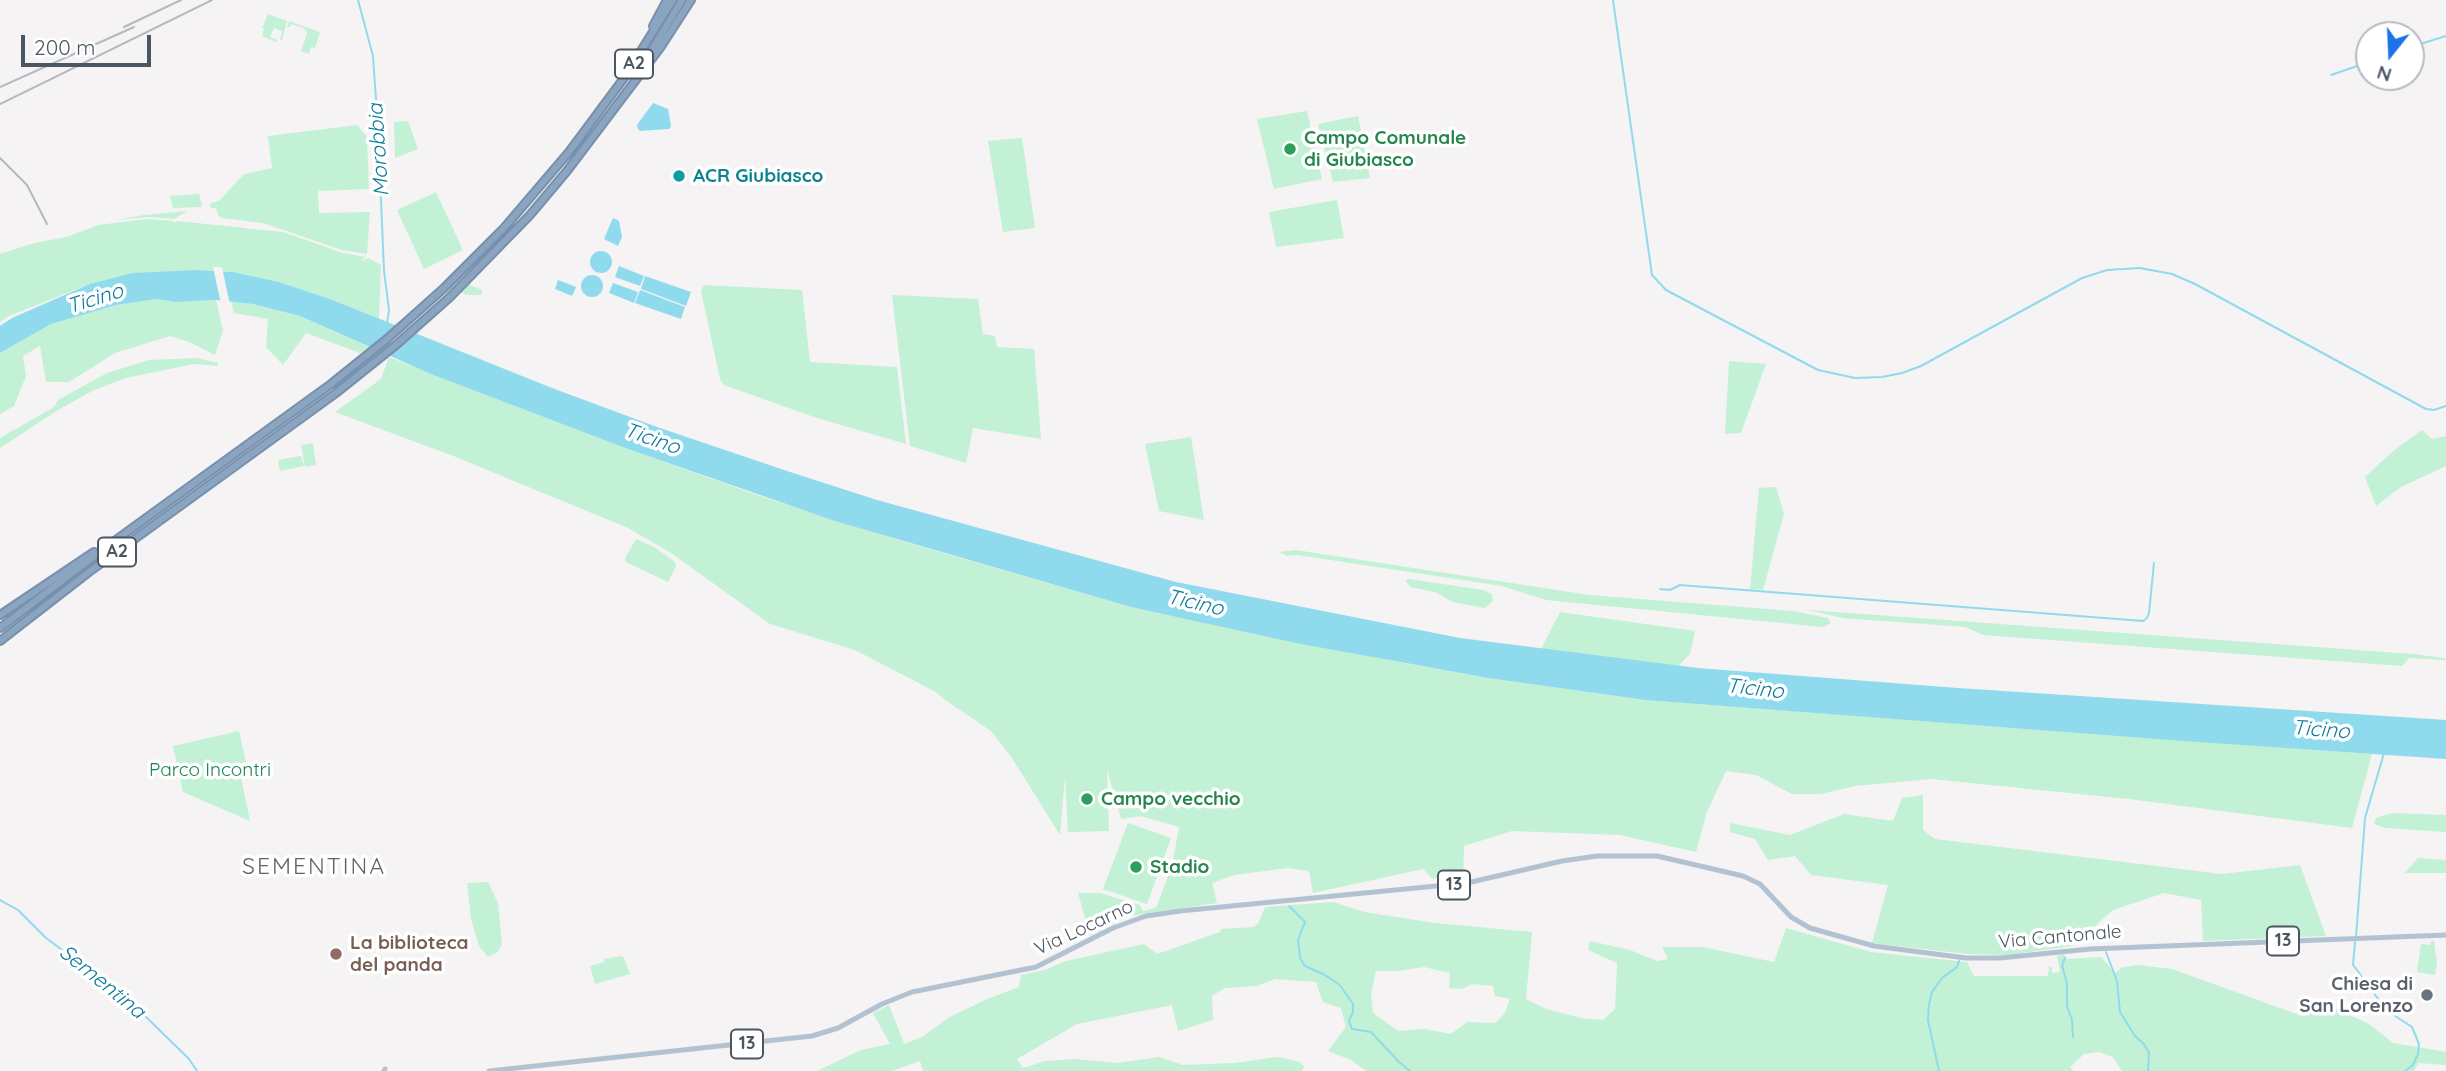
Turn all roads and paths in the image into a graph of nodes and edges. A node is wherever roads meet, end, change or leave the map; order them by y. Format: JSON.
{"nodes":[{"id":1,"x":667,"y":0,"type":"edge"},
{"id":2,"x":673,"y":0,"type":"edge"},
{"id":3,"x":682,"y":0,"type":"edge"},
{"id":4,"x":691,"y":0,"type":"edge"},
{"id":5,"x":615,"y":108,"type":"junction"},
{"id":6,"x":590,"y":125,"type":"junction"},
{"id":7,"x":138,"y":524,"type":"junction"},
{"id":8,"x":0,"y":615,"type":"edge"},
{"id":9,"x":0,"y":628,"type":"edge"},
{"id":10,"x":0,"y":641,"type":"edge"},
{"id":11,"x":1701,"y":866,"type":"joint"},
{"id":12,"x":2446,"y":935,"type":"edge"},
{"id":13,"x":489,"y":1071,"type":"edge"}],
"edges":[{"from":1,"to":6,"type":"highway","number":"A2"},
{"from":2,"to":6,"type":"highway","number":"A2"},
{"from":3,"to":5,"type":"highway","number":"A2"},
{"from":4,"to":5,"type":"highway","number":"A2"},
{"from":5,"to":10,"type":"highway","number":"A2"},
{"from":6,"to":7,"type":"highway","number":"A2"},
{"from":7,"to":8,"type":"highway","number":"A2"},
{"from":7,"to":9,"type":"highway","number":"A2"},
{"from":11,"to":12,"type":"main road","name":"Via Cantonale","number":"13"},
{"from":11,"to":13,"type":"main road","name":"Via Locarno","number":"13"}]}
